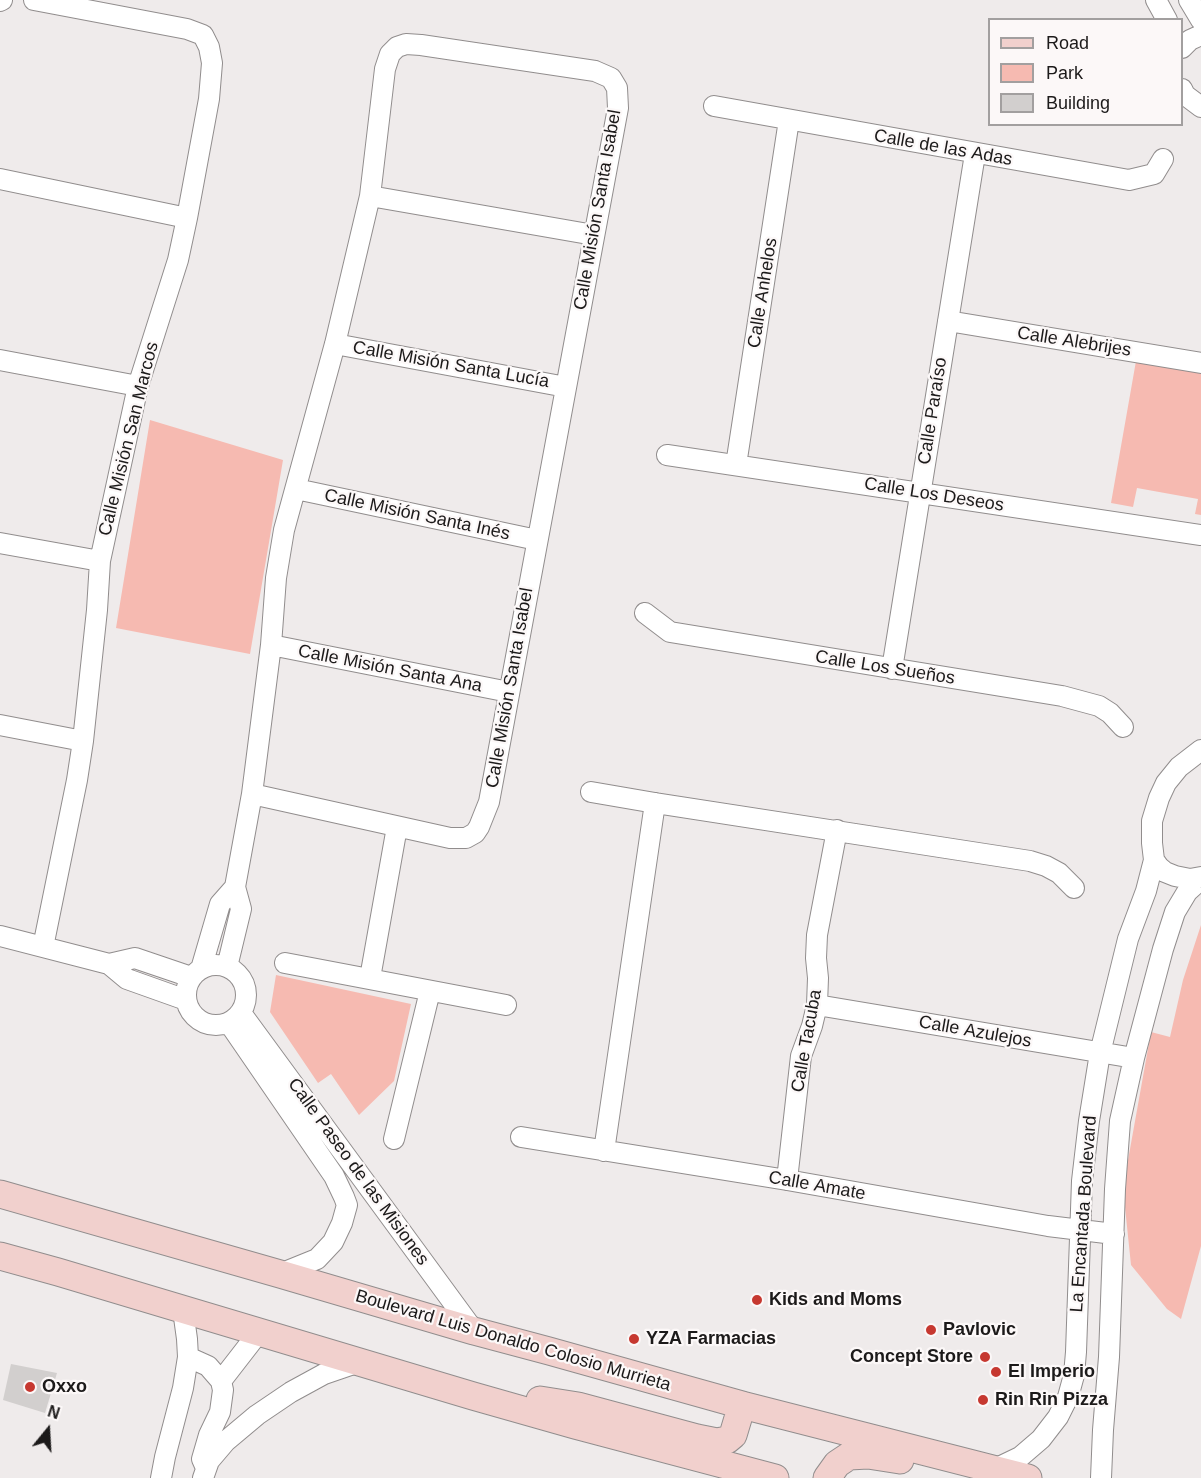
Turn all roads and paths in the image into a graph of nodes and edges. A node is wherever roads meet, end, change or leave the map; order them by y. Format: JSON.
{"nodes":[{"id":1,"x":34,"y":0,"type":"edge"},
{"id":2,"x":1156,"y":0,"type":"edge"},
{"id":3,"x":1189,"y":0,"type":"edge"},
{"id":4,"x":1166,"y":18,"type":"edge"},
{"id":5,"x":1201,"y":20,"type":"edge"},
{"id":6,"x":1201,"y":35,"type":"edge"},
{"id":7,"x":1183,"y":47,"type":"edge"},
{"id":8,"x":1183,"y":91,"type":"edge"},
{"id":9,"x":714,"y":106,"type":"dead end"},
{"id":10,"x":1201,"y":107,"type":"edge"},
{"id":11,"x":789,"y":120,"type":"junction"},
{"id":12,"x":975,"y":154,"type":"junction"},
{"id":13,"x":1163,"y":159,"type":"dead end"},
{"id":14,"x":0,"y":179,"type":"edge"},
{"id":15,"x":370,"y":196,"type":"junction"},
{"id":16,"x":187,"y":218,"type":"junction"},
{"id":17,"x":594,"y":235,"type":"junction"},
{"id":18,"x":948,"y":321,"type":"junction"},
{"id":19,"x":335,"y":344,"type":"junction"},
{"id":20,"x":0,"y":360,"type":"edge"},
{"id":21,"x":1201,"y":363,"type":"edge"},
{"id":22,"x":138,"y":386,"type":"junction"},
{"id":23,"x":566,"y":387,"type":"junction"},
{"id":24,"x":667,"y":455,"type":"dead end"},
{"id":25,"x":736,"y":465,"type":"junction"},
{"id":26,"x":296,"y":489,"type":"junction"},
{"id":27,"x":920,"y":493,"type":"junction"},
{"id":28,"x":1201,"y":535,"type":"edge"},
{"id":29,"x":537,"y":540,"type":"junction"},
{"id":30,"x":0,"y":543,"type":"edge"},
{"id":31,"x":100,"y":561,"type":"junction"},
{"id":32,"x":645,"y":613,"type":"dead end"},
{"id":33,"x":271,"y":645,"type":"junction"},
{"id":34,"x":892,"y":669,"type":"junction"},
{"id":35,"x":509,"y":692,"type":"junction"},
{"id":36,"x":0,"y":725,"type":"edge"},
{"id":37,"x":1123,"y":727,"type":"dead end"},
{"id":38,"x":83,"y":741,"type":"junction"},
{"id":39,"x":1200,"y":751,"type":"edge"},
{"id":40,"x":591,"y":792,"type":"dead end"},
{"id":41,"x":252,"y":794,"type":"junction"},
{"id":42,"x":655,"y":803,"type":"junction"},
{"id":43,"x":397,"y":827,"type":"junction"},
{"id":44,"x":837,"y":830,"type":"junction"},
{"id":45,"x":1154,"y":860,"type":"junction"},
{"id":46,"x":1201,"y":878,"type":"edge"},
{"id":47,"x":235,"y":887,"type":"junction"},
{"id":48,"x":1074,"y":888,"type":"dead end"},
{"id":49,"x":0,"y":936,"type":"edge"},
{"id":50,"x":43,"y":947,"type":"junction"},
{"id":51,"x":285,"y":963,"type":"dead end"},
{"id":52,"x":109,"y":964,"type":"junction"},
{"id":53,"x":227,"y":967,"type":"junction"},
{"id":54,"x":196,"y":973,"type":"junction"},
{"id":55,"x":370,"y":978,"type":"junction"},
{"id":56,"x":430,"y":991,"type":"junction"},
{"id":57,"x":186,"y":999,"type":"junction"},
{"id":58,"x":506,"y":1005,"type":"dead end"},
{"id":59,"x":817,"y":1005,"type":"junction"},
{"id":60,"x":235,"y":1018,"type":"junction"},
{"id":61,"x":1100,"y":1053,"type":"junction"},
{"id":62,"x":1134,"y":1058,"type":"junction"},
{"id":63,"x":521,"y":1137,"type":"dead end"},
{"id":64,"x":394,"y":1139,"type":"dead end"},
{"id":65,"x":604,"y":1150,"type":"junction"},
{"id":66,"x":787,"y":1180,"type":"junction"},
{"id":67,"x":0,"y":1194,"type":"edge"},
{"id":68,"x":1080,"y":1230,"type":"junction"},
{"id":69,"x":1113,"y":1234,"type":"junction"},
{"id":70,"x":0,"y":1256,"type":"edge"},
{"id":71,"x":280,"y":1274,"type":"junction"},
{"id":72,"x":183,"y":1310,"type":"junction"},
{"id":73,"x":259,"y":1332,"type":"junction"},
{"id":74,"x":474,"y":1332,"type":"junction"},
{"id":75,"x":188,"y":1357,"type":"junction"},
{"id":76,"x":359,"y":1362,"type":"junction"},
{"id":77,"x":221,"y":1381,"type":"junction"},
{"id":78,"x":473,"y":1396,"type":"junction"},
{"id":79,"x":742,"y":1405,"type":"junction"},
{"id":80,"x":959,"y":1461,"type":"junction"},
{"id":81,"x":995,"y":1470,"type":"junction"},
{"id":82,"x":204,"y":1473,"type":"edge"},
{"id":83,"x":161,"y":1478,"type":"edge"},
{"id":84,"x":775,"y":1478,"type":"edge"},
{"id":85,"x":827,"y":1478,"type":"edge"},
{"id":86,"x":1028,"y":1478,"type":"edge"},
{"id":87,"x":1101,"y":1478,"type":"edge"}],
"edges":[{"from":1,"to":16,"type":"street","name":"Calle Misión San Marcos"},
{"from":2,"to":4,"type":"street"},
{"from":3,"to":5,"type":"street"},
{"from":6,"to":7,"type":"street"},
{"from":8,"to":10,"type":"street"},
{"from":9,"to":11,"type":"street","name":"Calle de las Adas"},
{"from":11,"to":12,"type":"street","name":"Calle de las Adas"},
{"from":11,"to":25,"type":"street","name":"Calle Anhelos"},
{"from":12,"to":13,"type":"street","name":"Calle de las Adas"},
{"from":12,"to":18,"type":"street","name":"Calle Paraíso"},
{"from":14,"to":16,"type":"street"},
{"from":15,"to":17,"type":"street"},
{"from":15,"to":17,"type":"street","name":"Calle Misión Santa Isabel"},
{"from":15,"to":19,"type":"street","name":"Calle Misión Santa Isabel"},
{"from":16,"to":22,"type":"street","name":"Calle Misión San Marcos"},
{"from":17,"to":23,"type":"street","name":"Calle Misión Santa Isabel"},
{"from":18,"to":21,"type":"street","name":"Calle Alebrijes"},
{"from":18,"to":27,"type":"street","name":"Calle Paraíso"},
{"from":19,"to":23,"type":"street","name":"Calle Misión Santa Lucía"},
{"from":19,"to":26,"type":"street","name":"Calle Misión Santa Isabel"},
{"from":20,"to":22,"type":"street"},
{"from":22,"to":31,"type":"street","name":"Calle Misión San Marcos"},
{"from":23,"to":29,"type":"street","name":"Calle Misión Santa Isabel"},
{"from":24,"to":25,"type":"street","name":"Calle Los Deseos"},
{"from":25,"to":27,"type":"street","name":"Calle Los Deseos"},
{"from":26,"to":29,"type":"street","name":"Calle Misión Santa Inés"},
{"from":26,"to":33,"type":"street","name":"Calle Misión Santa Isabel"},
{"from":27,"to":28,"type":"street","name":"Calle Los Deseos"},
{"from":27,"to":34,"type":"street","name":"Calle Paraíso"},
{"from":29,"to":35,"type":"street","name":"Calle Misión Santa Isabel"},
{"from":30,"to":31,"type":"street"},
{"from":31,"to":38,"type":"street","name":"Calle Misión San Marcos"},
{"from":32,"to":34,"type":"street","name":"Calle Los Sueños"},
{"from":33,"to":35,"type":"street","name":"Calle Misión Santa Ana"},
{"from":33,"to":41,"type":"street","name":"Calle Misión Santa Isabel"},
{"from":34,"to":37,"type":"street","name":"Calle Los Sueños"},
{"from":35,"to":43,"type":"street","name":"Calle Misión Santa Isabel"},
{"from":36,"to":38,"type":"street"},
{"from":38,"to":50,"type":"street","name":"Calle Misión San Marcos"},
{"from":39,"to":45,"type":"street","name":"La Encantada Boulevard"},
{"from":40,"to":42,"type":"street"},
{"from":41,"to":43,"type":"street","name":"Calle Misión Santa Isabel"},
{"from":41,"to":47,"type":"street","name":"Calle Misión Santa Isabel"},
{"from":42,"to":44,"type":"street"},
{"from":42,"to":65,"type":"street"},
{"from":43,"to":55,"type":"street"},
{"from":44,"to":48,"type":"street"},
{"from":44,"to":59,"type":"street","name":"Calle Tacuba"},
{"from":45,"to":46,"type":"street","name":"La Encantada Boulevard"},
{"from":45,"to":61,"type":"street","name":"La Encantada Boulevard"},
{"from":46,"to":62,"type":"street","name":"La Encantada Boulevard"},
{"from":47,"to":53,"type":"street","name":"Calle Misión Santa Isabel"},
{"from":47,"to":54,"type":"street","name":"Calle Misión Santa Isabel"},
{"from":49,"to":50,"type":"street"},
{"from":50,"to":52,"type":"street"},
{"from":51,"to":55,"type":"street"},
{"from":52,"to":54,"type":"street"},
{"from":52,"to":57,"type":"street"},
{"from":53,"to":54,"type":"street"},
{"from":53,"to":60,"type":"street"},
{"from":54,"to":57,"type":"street"},
{"from":55,"to":56,"type":"street"},
{"from":56,"to":58,"type":"street"},
{"from":56,"to":64,"type":"street"},
{"from":57,"to":60,"type":"street"},
{"from":59,"to":61,"type":"street","name":"Calle Azulejos"},
{"from":59,"to":66,"type":"street","name":"Calle Tacuba"},
{"from":60,"to":71,"type":"street","name":"Calle Paseo de las Misiones"},
{"from":60,"to":74,"type":"street","name":"Calle Paseo de las Misiones"},
{"from":61,"to":62,"type":"street","name":"Calle Azulejos"},
{"from":61,"to":68,"type":"street","name":"La Encantada Boulevard"},
{"from":62,"to":69,"type":"street","name":"La Encantada Boulevard"},
{"from":63,"to":65,"type":"street","name":"Calle Amate"},
{"from":65,"to":66,"type":"street","name":"Calle Amate"},
{"from":66,"to":68,"type":"street","name":"Calle Amate"},
{"from":67,"to":71,"type":"main road","name":"Boulevard Luis Donaldo Colosio Murrieta"},
{"from":68,"to":69,"type":"street","name":"Calle Amate"},
{"from":68,"to":81,"type":"street","name":"La Encantada Boulevard"},
{"from":69,"to":87,"type":"street","name":"La Encantada Boulevard"},
{"from":70,"to":72,"type":"main road"},
{"from":71,"to":74,"type":"main road","name":"Boulevard Luis Donaldo Colosio Murrieta"},
{"from":72,"to":73,"type":"main road"},
{"from":72,"to":75,"type":"street"},
{"from":73,"to":76,"type":"main road"},
{"from":73,"to":77,"type":"street"},
{"from":74,"to":79,"type":"main road","name":"Boulevard Luis Donaldo Colosio Murrieta"},
{"from":75,"to":77,"type":"street"},
{"from":75,"to":83,"type":"street"},
{"from":76,"to":78,"type":"main road"},
{"from":76,"to":82,"type":"street"},
{"from":77,"to":82,"type":"street"},
{"from":78,"to":79,"type":"main road"},
{"from":78,"to":84,"type":"main road"},
{"from":79,"to":80,"type":"main road","name":"Boulevard Luis Donaldo Colosio Murrieta"},
{"from":80,"to":81,"type":"main road","name":"Boulevard Luis Donaldo Colosio Murrieta"},
{"from":80,"to":85,"type":"main road"},
{"from":81,"to":86,"type":"main road","name":"Boulevard Luis Donaldo Colosio Murrieta"}]}
